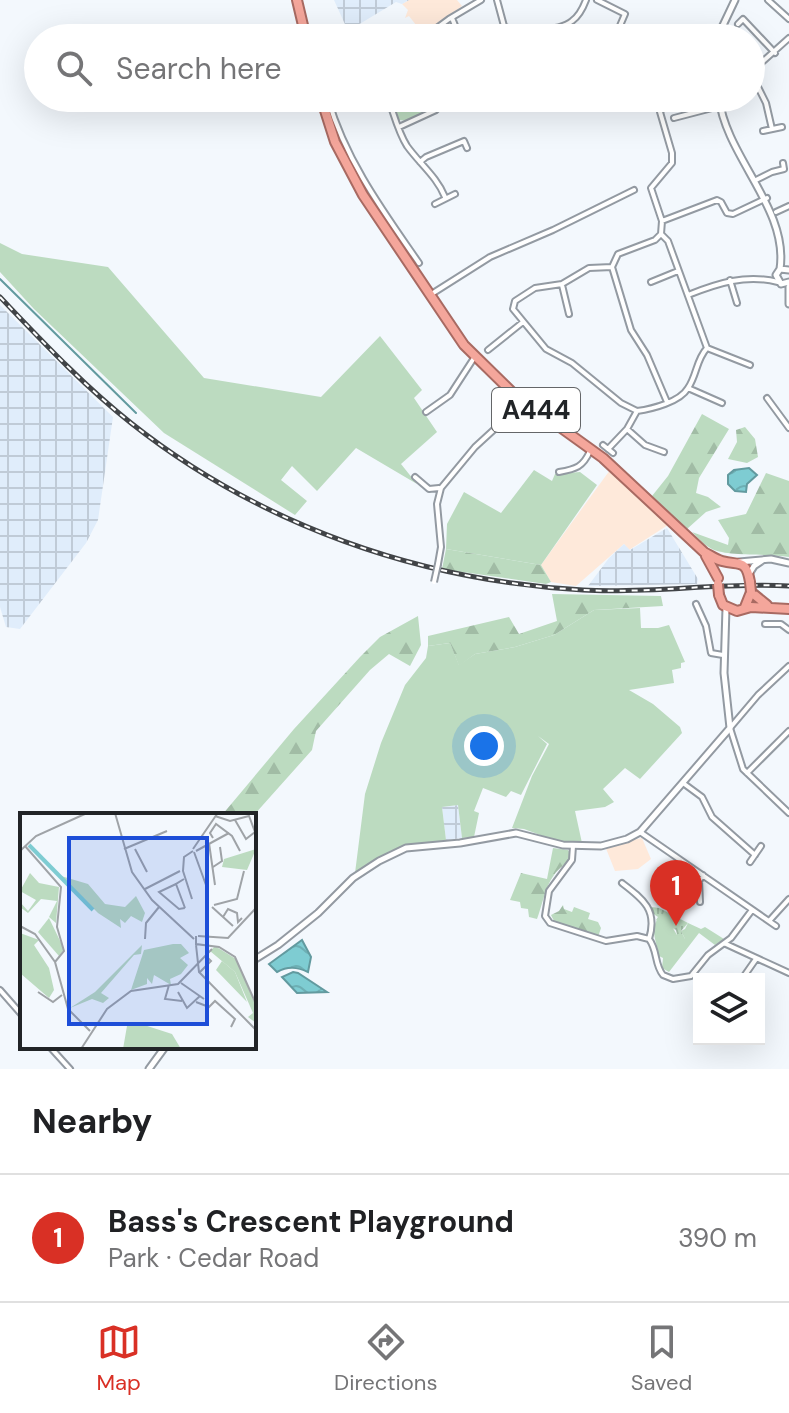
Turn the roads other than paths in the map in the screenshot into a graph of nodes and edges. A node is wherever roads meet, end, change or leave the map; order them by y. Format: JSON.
{"nodes":[{"id":1,"x":297,"y":0,"type":"edge"},
{"id":2,"x":481,"y":0,"type":"edge"},
{"id":3,"x":497,"y":0,"type":"edge"},
{"id":4,"x":586,"y":0,"type":"edge"},
{"id":5,"x":597,"y":0,"type":"edge"},
{"id":6,"x":735,"y":0,"type":"edge"},
{"id":7,"x":768,"y":0,"type":"edge"},
{"id":8,"x":633,"y":11,"type":"dead end"},
{"id":9,"x":625,"y":14,"type":"junction"},
{"id":10,"x":452,"y":18,"type":"junction"},
{"id":11,"x":789,"y":19,"type":"edge"},
{"id":12,"x":303,"y":24,"type":"edge"},
{"id":13,"x":443,"y":24,"type":"edge"},
{"id":14,"x":454,"y":24,"type":"edge"},
{"id":15,"x":503,"y":24,"type":"edge"},
{"id":16,"x":566,"y":24,"type":"edge"},
{"id":17,"x":621,"y":24,"type":"edge"},
{"id":18,"x":724,"y":24,"type":"edge"},
{"id":19,"x":738,"y":24,"type":"dead end"},
{"id":20,"x":748,"y":24,"type":"edge"},
{"id":21,"x":789,"y":38,"type":"edge"},
{"id":22,"x":765,"y":42,"type":"edge"},
{"id":23,"x":775,"y":53,"type":"junction"},
{"id":24,"x":765,"y":61,"type":"edge"},
{"id":25,"x":765,"y":101,"type":"edge"},
{"id":26,"x":326,"y":112,"type":"edge"},
{"id":27,"x":393,"y":112,"type":"edge"},
{"id":28,"x":432,"y":112,"type":"edge"},
{"id":29,"x":660,"y":112,"type":"edge"},
{"id":30,"x":692,"y":112,"type":"edge"},
{"id":31,"x":722,"y":112,"type":"edge"},
{"id":32,"x":678,"y":115,"type":"dead end"},
{"id":33,"x":399,"y":127,"type":"junction"},
{"id":34,"x":782,"y":127,"type":"dead end"},
{"id":35,"x":772,"y":129,"type":"junction"},
{"id":36,"x":763,"y":131,"type":"dead end"},
{"id":37,"x":467,"y":148,"type":"dead end"},
{"id":38,"x":420,"y":162,"type":"junction"},
{"id":39,"x":783,"y":163,"type":"dead end"},
{"id":40,"x":756,"y":180,"type":"junction"},
{"id":41,"x":634,"y":190,"type":"dead end"},
{"id":42,"x":455,"y":194,"type":"dead end"},
{"id":43,"x":445,"y":197,"type":"junction"},
{"id":44,"x":767,"y":198,"type":"junction"},
{"id":45,"x":435,"y":204,"type":"dead end"},
{"id":46,"x":789,"y":206,"type":"edge"},
{"id":47,"x":378,"y":212,"type":"junction"},
{"id":48,"x":776,"y":212,"type":"junction"},
{"id":49,"x":662,"y":221,"type":"junction"},
{"id":50,"x":661,"y":234,"type":"junction"},
{"id":51,"x":783,"y":260,"type":"junction"},
{"id":52,"x":419,"y":263,"type":"dead end"},
{"id":53,"x":612,"y":267,"type":"junction"},
{"id":54,"x":678,"y":270,"type":"junction"},
{"id":55,"x":788,"y":270,"type":"edge"},
{"id":56,"x":778,"y":272,"type":"junction"},
{"id":57,"x":765,"y":279,"type":"junction"},
{"id":58,"x":730,"y":280,"type":"junction"},
{"id":59,"x":651,"y":282,"type":"dead end"},
{"id":60,"x":780,"y":283,"type":"junction"},
{"id":61,"x":562,"y":284,"type":"junction"},
{"id":62,"x":789,"y":287,"type":"edge"},
{"id":63,"x":688,"y":295,"type":"junction"},
{"id":64,"x":429,"y":296,"type":"junction"},
{"id":65,"x":737,"y":303,"type":"dead end"},
{"id":66,"x":789,"y":304,"type":"edge"},
{"id":67,"x":569,"y":314,"type":"dead end"},
{"id":68,"x":523,"y":322,"type":"junction"},
{"id":69,"x":707,"y":348,"type":"junction"},
{"id":70,"x":488,"y":350,"type":"dead end"},
{"id":71,"x":475,"y":357,"type":"junction"},
{"id":72,"x":750,"y":365,"type":"dead end"},
{"id":73,"x":688,"y":388,"type":"junction"},
{"id":74,"x":514,"y":394,"type":"junction"},
{"id":75,"x":767,"y":398,"type":"dead end"},
{"id":76,"x":667,"y":402,"type":"junction"},
{"id":77,"x":722,"y":403,"type":"dead end"},
{"id":78,"x":637,"y":411,"type":"junction"},
{"id":79,"x":426,"y":412,"type":"dead end"},
{"id":80,"x":789,"y":416,"type":"edge"},
{"id":81,"x":783,"y":420,"type":"junction"},
{"id":82,"x":789,"y":428,"type":"edge"},
{"id":83,"x":627,"y":429,"type":"junction"},
{"id":84,"x":603,"y":445,"type":"dead end"},
{"id":85,"x":591,"y":449,"type":"junction"},
{"id":86,"x":664,"y":452,"type":"dead end"},
{"id":87,"x":559,"y":472,"type":"dead end"},
{"id":88,"x":415,"y":477,"type":"dead end"},
{"id":89,"x":441,"y":488,"type":"junction"},
{"id":90,"x":704,"y":552,"type":"junction"},
{"id":91,"x":764,"y":559,"type":"junction"},
{"id":92,"x":733,"y":562,"type":"junction"},
{"id":93,"x":789,"y":563,"type":"edge"},
{"id":94,"x":749,"y":578,"type":"junction"},
{"id":95,"x":718,"y":581,"type":"junction"},
{"id":96,"x":434,"y":582,"type":"dead end"},
{"id":97,"x":751,"y":592,"type":"junction"},
{"id":98,"x":696,"y":604,"type":"dead end"},
{"id":99,"x":772,"y":607,"type":"junction"},
{"id":100,"x":726,"y":608,"type":"junction"},
{"id":101,"x":741,"y":609,"type":"junction"},
{"id":102,"x":789,"y":609,"type":"edge"},
{"id":103,"x":765,"y":624,"type":"dead end"},
{"id":104,"x":725,"y":630,"type":"junction"},
{"id":105,"x":789,"y":630,"type":"edge"},
{"id":106,"x":723,"y":655,"type":"junction"},
{"id":107,"x":789,"y":666,"type":"edge"},
{"id":108,"x":782,"y":673,"type":"junction"},
{"id":109,"x":789,"y":680,"type":"edge"},
{"id":110,"x":730,"y":728,"type":"junction"},
{"id":111,"x":789,"y":731,"type":"edge"},
{"id":112,"x":747,"y":773,"type":"junction"},
{"id":113,"x":683,"y":783,"type":"junction"},
{"id":114,"x":789,"y":813,"type":"edge"},
{"id":115,"x":640,"y":832,"type":"junction"},
{"id":116,"x":573,"y":846,"type":"junction"},
{"id":117,"x":761,"y":846,"type":"dead end"},
{"id":118,"x":755,"y":855,"type":"junction"},
{"id":119,"x":750,"y":862,"type":"dead end"},
{"id":120,"x":703,"y":875,"type":"junction"},
{"id":121,"x":622,"y":883,"type":"dead end"},
{"id":122,"x":789,"y":899,"type":"edge"},
{"id":123,"x":700,"y":902,"type":"dead end"},
{"id":124,"x":752,"y":910,"type":"junction"},
{"id":125,"x":770,"y":920,"type":"junction"},
{"id":126,"x":776,"y":926,"type":"dead end"},
{"id":127,"x":649,"y":939,"type":"junction"},
{"id":128,"x":726,"y":943,"type":"junction"},
{"id":129,"x":256,"y":959,"type":"edge"},
{"id":130,"x":756,"y":959,"type":"junction"},
{"id":131,"x":746,"y":973,"type":"edge"},
{"id":132,"x":789,"y":973,"type":"edge"},
{"id":133,"x":0,"y":990,"type":"edge"},
{"id":134,"x":20,"y":1013,"type":"edge"},
{"id":135,"x":52,"y":1049,"type":"edge"},
{"id":136,"x":164,"y":1049,"type":"edge"},
{"id":137,"x":70,"y":1069,"type":"edge"},
{"id":138,"x":149,"y":1069,"type":"edge"}],
"edges":[{"from":1,"to":12,"type":"highway"},
{"from":2,"to":10,"type":"street"},
{"from":3,"to":15,"type":"street"},
{"from":4,"to":16,"type":"street"},
{"from":5,"to":9,"type":"street"},
{"from":6,"to":18,"type":"street"},
{"from":7,"to":11,"type":"street"},
{"from":8,"to":9,"type":"street"},
{"from":9,"to":17,"type":"street"},
{"from":10,"to":13,"type":"street"},
{"from":10,"to":14,"type":"street"},
{"from":19,"to":20,"type":"street"},
{"from":21,"to":23,"type":"street"},
{"from":22,"to":23,"type":"street"},
{"from":23,"to":24,"type":"street"},
{"from":25,"to":35,"type":"street"},
{"from":26,"to":47,"type":"highway","number":"A444"},
{"from":27,"to":33,"type":"street"},
{"from":28,"to":33,"type":"street"},
{"from":29,"to":49,"type":"street"},
{"from":30,"to":32,"type":"street"},
{"from":31,"to":40,"type":"street"},
{"from":33,"to":38,"type":"street"},
{"from":34,"to":35,"type":"street"},
{"from":35,"to":36,"type":"street"},
{"from":37,"to":38,"type":"street"},
{"from":38,"to":43,"type":"street"},
{"from":39,"to":40,"type":"street"},
{"from":40,"to":44,"type":"street"},
{"from":41,"to":64,"type":"street"},
{"from":42,"to":43,"type":"street"},
{"from":43,"to":45,"type":"street"},
{"from":44,"to":48,"type":"street"},
{"from":44,"to":49,"type":"street"},
{"from":46,"to":48,"type":"street"},
{"from":47,"to":52,"type":"street"},
{"from":47,"to":64,"type":"highway","number":"A444"},
{"from":48,"to":51,"type":"street"},
{"from":49,"to":50,"type":"street"},
{"from":50,"to":53,"type":"street"},
{"from":50,"to":54,"type":"street"},
{"from":51,"to":55,"type":"street"},
{"from":51,"to":56,"type":"street"},
{"from":53,"to":61,"type":"street"},
{"from":53,"to":76,"type":"street"},
{"from":54,"to":59,"type":"street"},
{"from":54,"to":63,"type":"street"},
{"from":55,"to":56,"type":"street"},
{"from":56,"to":57,"type":"street"},
{"from":56,"to":60,"type":"street"},
{"from":57,"to":58,"type":"street"},
{"from":57,"to":60,"type":"street"},
{"from":58,"to":63,"type":"street"},
{"from":58,"to":65,"type":"street"},
{"from":60,"to":62,"type":"street"},
{"from":61,"to":67,"type":"street"},
{"from":61,"to":68,"type":"street"},
{"from":62,"to":66,"type":"street"},
{"from":63,"to":69,"type":"street"},
{"from":64,"to":71,"type":"highway","number":"A444"},
{"from":68,"to":70,"type":"street"},
{"from":68,"to":78,"type":"street"},
{"from":69,"to":72,"type":"street"},
{"from":69,"to":73,"type":"street"},
{"from":71,"to":74,"type":"highway","number":"A444"},
{"from":71,"to":79,"type":"street"},
{"from":73,"to":76,"type":"street"},
{"from":73,"to":77,"type":"street"},
{"from":74,"to":85,"type":"highway","number":"A444"},
{"from":74,"to":89,"type":"street"},
{"from":75,"to":81,"type":"street"},
{"from":76,"to":78,"type":"street"},
{"from":78,"to":83,"type":"street"},
{"from":80,"to":81,"type":"street"},
{"from":81,"to":82,"type":"street"},
{"from":83,"to":84,"type":"street"},
{"from":83,"to":86,"type":"street"},
{"from":85,"to":87,"type":"street"},
{"from":85,"to":90,"type":"highway","number":"A444"},
{"from":88,"to":89,"type":"street"},
{"from":89,"to":96,"type":"street","bridge":true},
{"from":90,"to":92,"type":"highway","number":"A444"},
{"from":90,"to":95,"type":"highway","number":"A444"},
{"from":91,"to":92,"type":"street"},
{"from":91,"to":93,"type":"street"},
{"from":91,"to":94,"type":"street"},
{"from":92,"to":94,"type":"highway","number":"A444"},
{"from":92,"to":95,"type":"highway"},
{"from":94,"to":97,"type":"highway","bridge":true},
{"from":95,"to":100,"type":"highway","number":"A444","bridge":true},
{"from":97,"to":99,"type":"highway"},
{"from":97,"to":101,"type":"highway"},
{"from":98,"to":106,"type":"street"},
{"from":99,"to":101,"type":"highway"},
{"from":99,"to":102,"type":"highway"},
{"from":100,"to":101,"type":"highway"},
{"from":100,"to":104,"type":"street"},
{"from":101,"to":104,"type":"street"},
{"from":103,"to":105,"type":"street"},
{"from":104,"to":106,"type":"street"},
{"from":106,"to":110,"type":"street"},
{"from":107,"to":108,"type":"street"},
{"from":108,"to":109,"type":"street"},
{"from":108,"to":110,"type":"street"},
{"from":110,"to":112,"type":"street"},
{"from":110,"to":113,"type":"street"},
{"from":111,"to":112,"type":"street"},
{"from":112,"to":114,"type":"street"},
{"from":113,"to":115,"type":"street"},
{"from":113,"to":118,"type":"street"},
{"from":115,"to":116,"type":"street"},
{"from":115,"to":120,"type":"street"},
{"from":116,"to":127,"type":"street"},
{"from":116,"to":129,"type":"street"},
{"from":117,"to":118,"type":"street"},
{"from":118,"to":119,"type":"street"},
{"from":120,"to":123,"type":"street"},
{"from":120,"to":124,"type":"street"},
{"from":121,"to":127,"type":"street"},
{"from":122,"to":125,"type":"street"},
{"from":124,"to":125,"type":"street"},
{"from":124,"to":128,"type":"street"},
{"from":125,"to":126,"type":"street"},
{"from":127,"to":128,"type":"street"},
{"from":128,"to":130,"type":"street"},
{"from":130,"to":131,"type":"street"},
{"from":130,"to":132,"type":"street"},
{"from":133,"to":134,"type":"street"},
{"from":135,"to":137,"type":"street"},
{"from":136,"to":138,"type":"street"}]}
